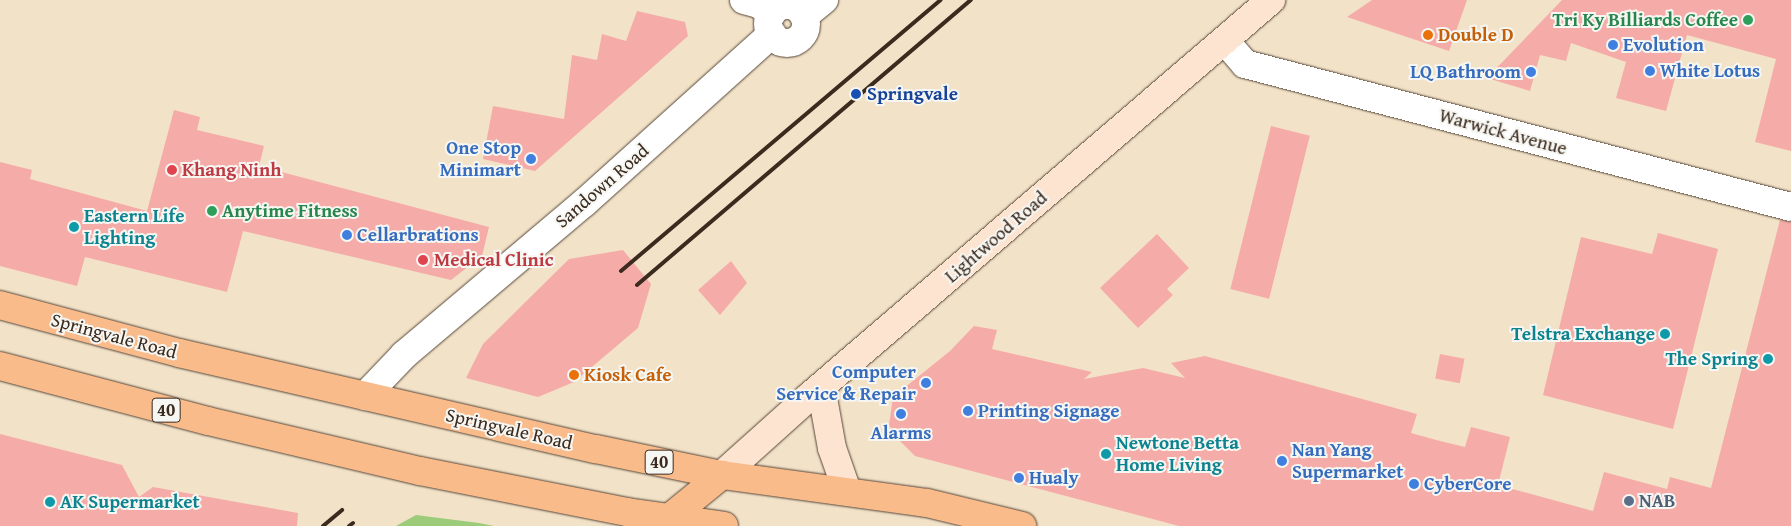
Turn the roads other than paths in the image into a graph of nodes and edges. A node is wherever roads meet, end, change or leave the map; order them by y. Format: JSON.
{"nodes":[{"id":1,"x":744,"y":0,"type":"edge"},
{"id":2,"x":1271,"y":0,"type":"edge"},
{"id":3,"x":814,"y":8,"type":"edge"},
{"id":4,"x":772,"y":24,"type":"junction"},
{"id":5,"x":1225,"y":41,"type":"junction"},
{"id":6,"x":1791,"y":207,"type":"edge"},
{"id":7,"x":0,"y":305,"type":"edge"},
{"id":8,"x":0,"y":366,"type":"edge"},
{"id":9,"x":821,"y":387,"type":"junction"},
{"id":10,"x":365,"y":396,"type":"junction"},
{"id":11,"x":722,"y":475,"type":"junction"},
{"id":12,"x":847,"y":492,"type":"junction"},
{"id":13,"x":664,"y":522,"type":"edge"},
{"id":14,"x":724,"y":526,"type":"edge"},
{"id":15,"x":1022,"y":526,"type":"edge"}],
"edges":[{"from":1,"to":4,"type":"street"},
{"from":2,"to":5,"type":"main road","name":"Lightwood Road"},
{"from":3,"to":4,"type":"street"},
{"from":4,"to":10,"type":"street","name":"Sandown Road"},
{"from":5,"to":6,"type":"street","name":"Warwick Avenue"},
{"from":5,"to":9,"type":"main road","name":"Lightwood Road"},
{"from":7,"to":10,"type":"highway","name":"Springvale Road","number":"40"},
{"from":8,"to":13,"type":"highway","number":"40"},
{"from":9,"to":11,"type":"main road","name":"Lightwood Road"},
{"from":9,"to":12,"type":"main road"},
{"from":10,"to":11,"type":"highway","name":"Springvale Road","number":"40"},
{"from":11,"to":12,"type":"highway","name":"Springvale Road","number":"40"},
{"from":11,"to":13,"type":"highway"},
{"from":12,"to":15,"type":"highway","name":"Springvale Road","number":"40"},
{"from":13,"to":14,"type":"highway","number":"40"}]}
